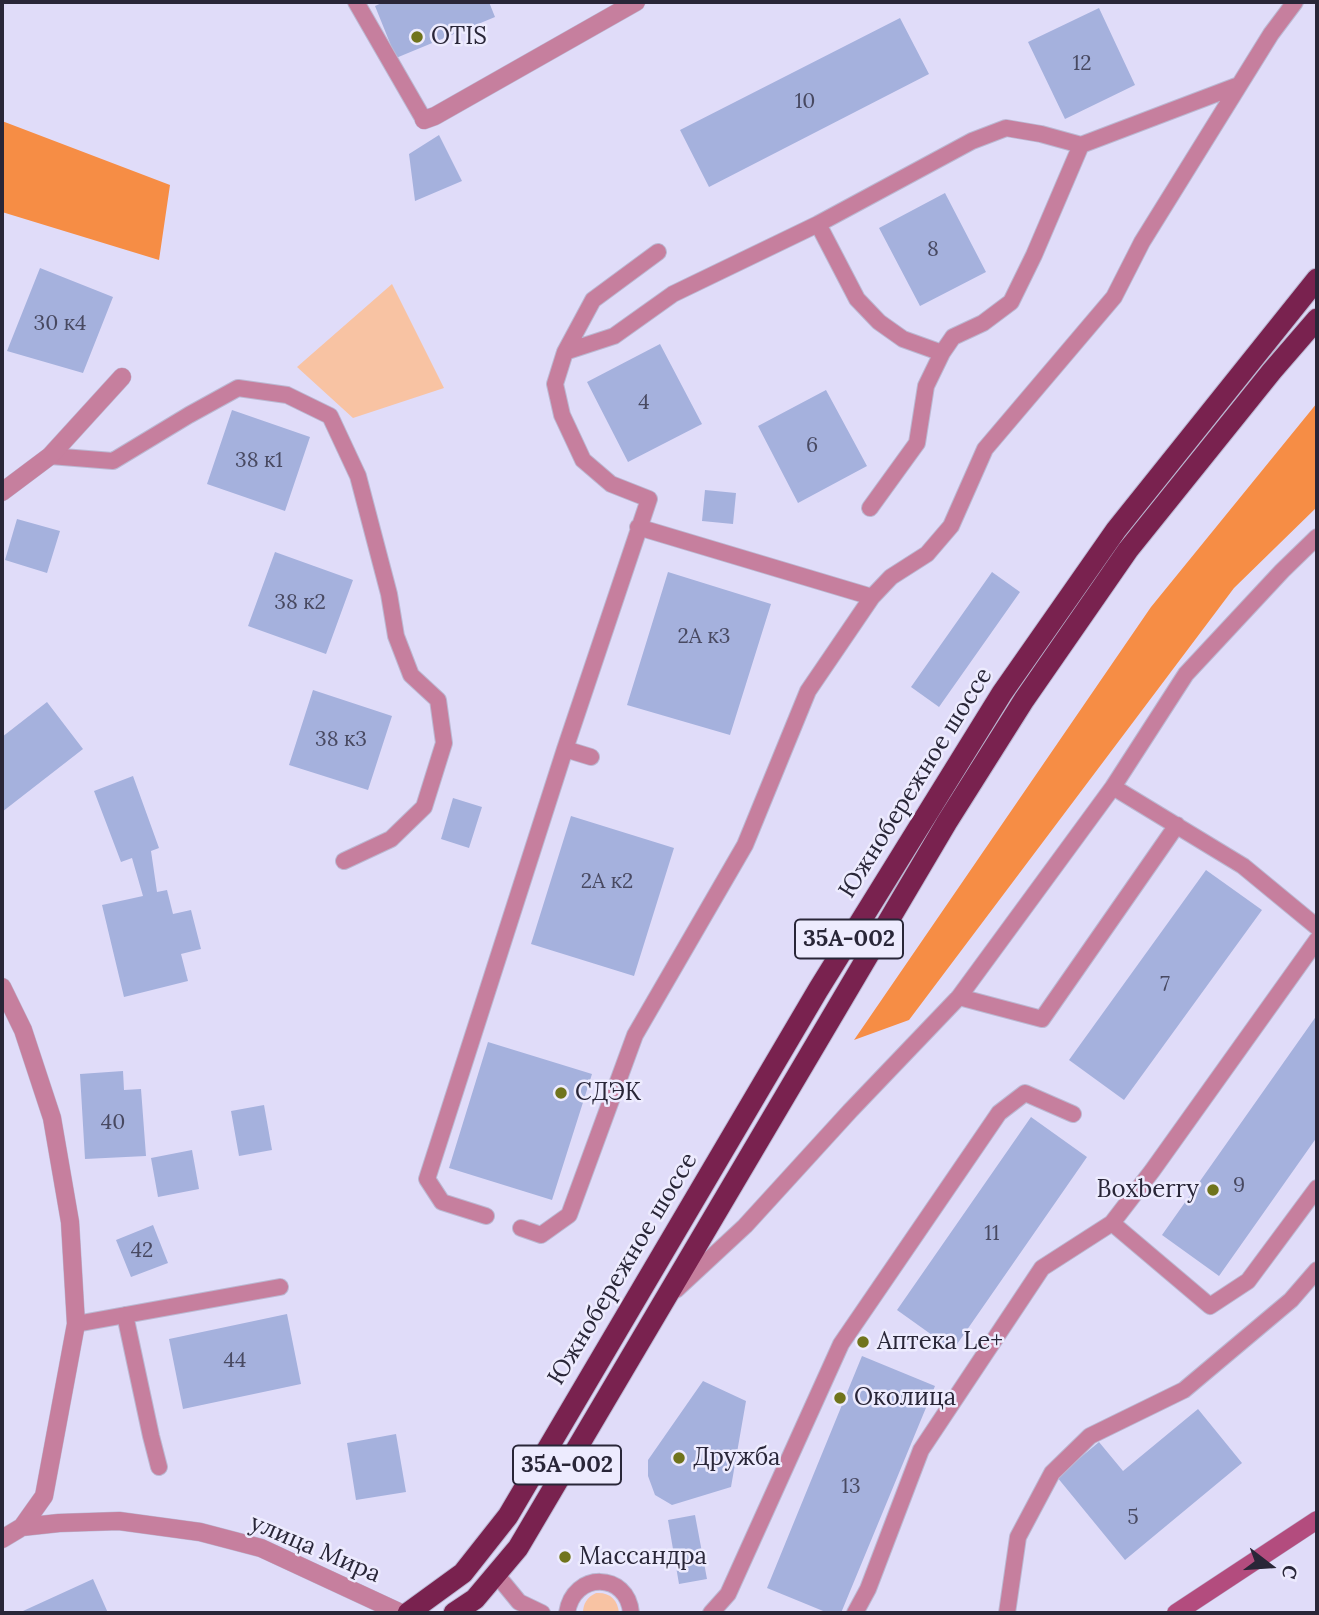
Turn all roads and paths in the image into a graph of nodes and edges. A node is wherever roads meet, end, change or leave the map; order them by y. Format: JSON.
{"nodes":[{"id":1,"x":356,"y":2,"type":"edge"},
{"id":2,"x":636,"y":2,"type":"edge"},
{"id":3,"x":1295,"y":2,"type":"edge"},
{"id":4,"x":1240,"y":85,"type":"junction"},
{"id":5,"x":424,"y":120,"type":"joint"},
{"id":6,"x":1081,"y":145,"type":"junction"},
{"id":7,"x":818,"y":225,"type":"junction"},
{"id":8,"x":658,"y":253,"type":"dead end"},
{"id":9,"x":1317,"y":279,"type":"edge"},
{"id":10,"x":1317,"y":319,"type":"edge"},
{"id":11,"x":565,"y":352,"type":"junction"},
{"id":12,"x":942,"y":353,"type":"junction"},
{"id":13,"x":122,"y":377,"type":"dead end"},
{"id":14,"x":50,"y":456,"type":"junction"},
{"id":15,"x":2,"y":492,"type":"edge"},
{"id":16,"x":870,"y":508,"type":"dead end"},
{"id":17,"x":638,"y":527,"type":"junction"},
{"id":18,"x":1317,"y":537,"type":"edge"},
{"id":19,"x":872,"y":597,"type":"junction"},
{"id":20,"x":565,"y":749,"type":"junction"},
{"id":21,"x":591,"y":757,"type":"dead end"},
{"id":22,"x":1113,"y":788,"type":"junction"},
{"id":23,"x":1177,"y":825,"type":"junction"},
{"id":24,"x":344,"y":861,"type":"dead end"},
{"id":25,"x":1317,"y":928,"type":"edge"},
{"id":26,"x":1317,"y":940,"type":"edge"},
{"id":27,"x":2,"y":987,"type":"edge"},
{"id":28,"x":959,"y":997,"type":"junction"},
{"id":29,"x":1073,"y":1114,"type":"dead end"},
{"id":30,"x":1317,"y":1188,"type":"edge"},
{"id":31,"x":486,"y":1216,"type":"dead end"},
{"id":32,"x":1112,"y":1223,"type":"junction"},
{"id":33,"x":521,"y":1228,"type":"dead end"},
{"id":34,"x":1317,"y":1270,"type":"edge"},
{"id":35,"x":280,"y":1287,"type":"dead end"},
{"id":36,"x":662,"y":1304,"type":"junction"},
{"id":37,"x":125,"y":1315,"type":"junction"},
{"id":38,"x":76,"y":1324,"type":"junction"},
{"id":39,"x":159,"y":1466,"type":"dead end"},
{"id":40,"x":1316,"y":1523,"type":"edge"},
{"id":41,"x":22,"y":1527,"type":"junction"},
{"id":42,"x":2,"y":1539,"type":"edge"},
{"id":43,"x":496,"y":1574,"type":"junction"},
{"id":44,"x":401,"y":1613,"type":"edge"},
{"id":45,"x":408,"y":1613,"type":"edge"},
{"id":46,"x":454,"y":1613,"type":"edge"},
{"id":47,"x":542,"y":1613,"type":"edge"},
{"id":48,"x":567,"y":1613,"type":"edge"},
{"id":49,"x":631,"y":1613,"type":"edge"},
{"id":50,"x":710,"y":1613,"type":"edge"},
{"id":51,"x":855,"y":1613,"type":"edge"},
{"id":52,"x":1007,"y":1613,"type":"edge"},
{"id":53,"x":1176,"y":1613,"type":"edge"}],
"edges":[{"from":1,"to":5,"type":"lane"},
{"from":2,"to":5,"type":"street"},
{"from":3,"to":4,"type":"lane"},
{"from":4,"to":6,"type":"lane"},
{"from":4,"to":19,"type":"lane"},
{"from":6,"to":7,"type":"lane"},
{"from":6,"to":12,"type":"lane"},
{"from":7,"to":11,"type":"lane"},
{"from":7,"to":12,"type":"lane"},
{"from":8,"to":11,"type":"lane"},
{"from":9,"to":45,"type":"highway","name":"Южнобережное шоссе","number":"35А-002"},
{"from":10,"to":36,"type":"highway","name":"Южнобережное шоссе","number":"35А-002"},
{"from":11,"to":17,"type":"lane"},
{"from":12,"to":16,"type":"lane"},
{"from":13,"to":14,"type":"street"},
{"from":14,"to":15,"type":"street"},
{"from":14,"to":24,"type":"lane"},
{"from":17,"to":19,"type":"lane"},
{"from":17,"to":20,"type":"lane"},
{"from":18,"to":22,"type":"lane"},
{"from":19,"to":33,"type":"lane"},
{"from":20,"to":21,"type":"lane"},
{"from":20,"to":31,"type":"lane"},
{"from":22,"to":23,"type":"lane"},
{"from":22,"to":28,"type":"lane"},
{"from":23,"to":25,"type":"lane"},
{"from":23,"to":28,"type":"lane"},
{"from":26,"to":32,"type":"lane"},
{"from":27,"to":38,"type":"street"},
{"from":28,"to":36,"type":"lane"},
{"from":29,"to":50,"type":"lane"},
{"from":30,"to":32,"type":"lane"},
{"from":32,"to":51,"type":"lane"},
{"from":34,"to":52,"type":"lane"},
{"from":35,"to":37,"type":"lane"},
{"from":36,"to":43,"type":"highway","name":"Южнобережное шоссе","number":"35А-002"},
{"from":37,"to":38,"type":"lane"},
{"from":37,"to":39,"type":"lane"},
{"from":38,"to":41,"type":"street"},
{"from":40,"to":53,"type":"main road"},
{"from":41,"to":42,"type":"street","name":"улица Мира"},
{"from":41,"to":44,"type":"street","name":"улица Мира"},
{"from":43,"to":46,"type":"highway","name":"Южнобережное шоссе","number":"35А-002"},
{"from":43,"to":47,"type":"lane"},
{"from":48,"to":49,"type":"lane"}]}
